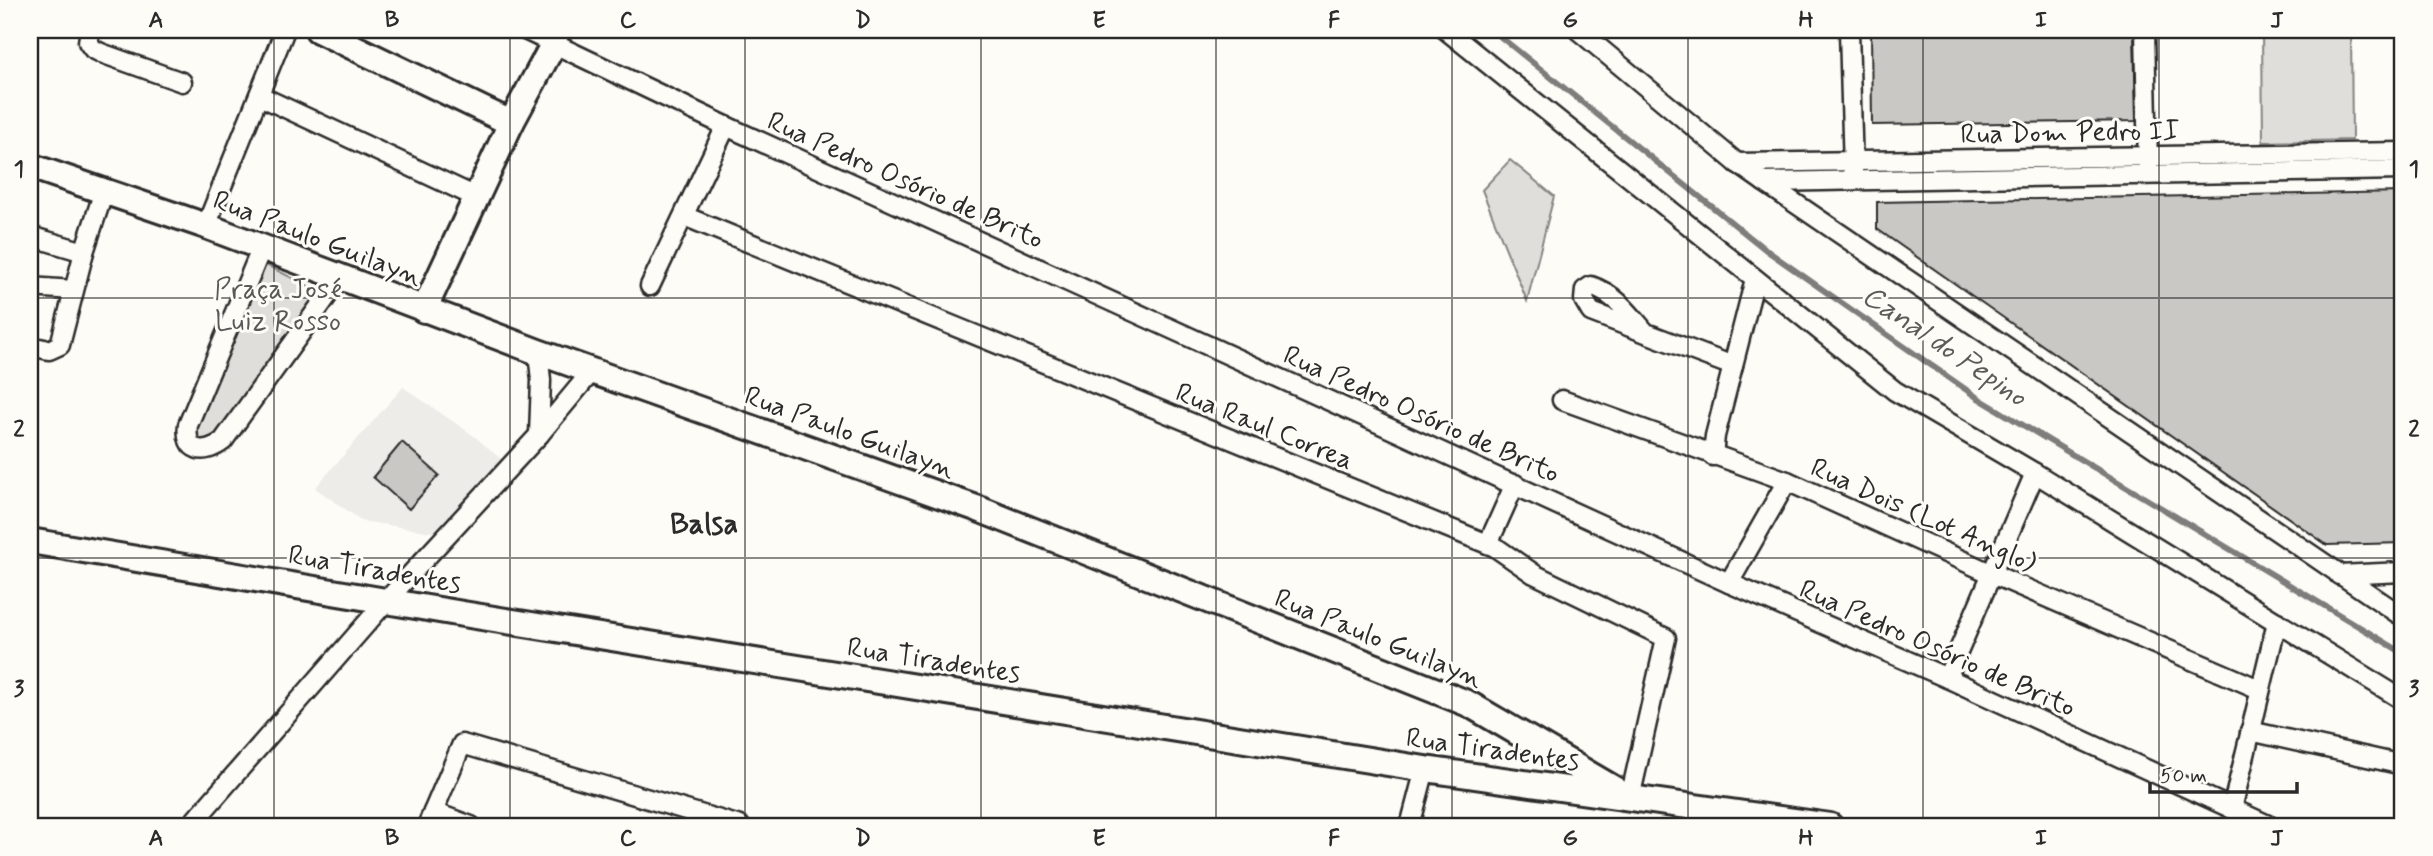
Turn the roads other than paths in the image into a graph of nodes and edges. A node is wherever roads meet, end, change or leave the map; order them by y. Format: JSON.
{"nodes":[{"id":1,"x":90,"y":30,"type":"edge"},
{"id":2,"x":285,"y":30,"type":"edge"},
{"id":3,"x":318,"y":30,"type":"edge"},
{"id":4,"x":525,"y":30,"type":"edge"},
{"id":5,"x":1446,"y":30,"type":"edge"},
{"id":6,"x":1578,"y":30,"type":"edge"},
{"id":7,"x":1849,"y":30,"type":"edge"},
{"id":8,"x":2145,"y":30,"type":"edge"},
{"id":9,"x":555,"y":37,"type":"edge"},
{"id":10,"x":182,"y":82,"type":"dead end"},
{"id":11,"x":260,"y":96,"type":"junction"},
{"id":12,"x":511,"y":123,"type":"junction"},
{"id":13,"x":726,"y":126,"type":"junction"},
{"id":14,"x":2403,"y":152,"type":"edge"},
{"id":15,"x":1985,"y":158,"type":"junction"},
{"id":16,"x":1853,"y":159,"type":"junction"},
{"id":17,"x":2332,"y":162,"type":"junction"},
{"id":18,"x":1737,"y":163,"type":"junction"},
{"id":19,"x":30,"y":166,"type":"edge"},
{"id":20,"x":2148,"y":166,"type":"junction"},
{"id":21,"x":2403,"y":170,"type":"edge"},
{"id":22,"x":1984,"y":178,"type":"junction"},
{"id":23,"x":1853,"y":181,"type":"junction"},
{"id":24,"x":1763,"y":182,"type":"junction"},
{"id":25,"x":104,"y":191,"type":"junction"},
{"id":26,"x":478,"y":198,"type":"junction"},
{"id":27,"x":684,"y":216,"type":"junction"},
{"id":28,"x":206,"y":226,"type":"junction"},
{"id":29,"x":30,"y":236,"type":"edge"},
{"id":30,"x":262,"y":247,"type":"junction"},
{"id":31,"x":83,"y":252,"type":"junction"},
{"id":32,"x":340,"y":278,"type":"junction"},
{"id":33,"x":1755,"y":279,"type":"junction"},
{"id":34,"x":650,"y":286,"type":"dead end"},
{"id":35,"x":30,"y":288,"type":"edge"},
{"id":36,"x":73,"y":290,"type":"junction"},
{"id":37,"x":424,"y":310,"type":"junction"},
{"id":38,"x":1644,"y":332,"type":"dead end"},
{"id":39,"x":30,"y":346,"type":"edge"},
{"id":40,"x":538,"y":352,"type":"junction"},
{"id":41,"x":1733,"y":366,"type":"junction"},
{"id":42,"x":593,"y":370,"type":"junction"},
{"id":43,"x":1562,"y":400,"type":"dead end"},
{"id":44,"x":539,"y":435,"type":"junction"},
{"id":45,"x":1713,"y":456,"type":"junction"},
{"id":46,"x":2035,"y":473,"type":"junction"},
{"id":47,"x":1787,"y":481,"type":"junction"},
{"id":48,"x":1515,"y":484,"type":"junction"},
{"id":49,"x":30,"y":541,"type":"edge"},
{"id":50,"x":1488,"y":544,"type":"junction"},
{"id":51,"x":2403,"y":572,"type":"edge"},
{"id":52,"x":1990,"y":573,"type":"junction"},
{"id":53,"x":2339,"y":575,"type":"junction"},
{"id":54,"x":1730,"y":583,"type":"junction"},
{"id":55,"x":387,"y":600,"type":"junction"},
{"id":56,"x":2403,"y":617,"type":"edge"},
{"id":57,"x":2277,"y":622,"type":"junction"},
{"id":58,"x":1947,"y":678,"type":"junction"},
{"id":59,"x":2259,"y":689,"type":"junction"},
{"id":60,"x":2403,"y":700,"type":"edge"},
{"id":61,"x":2250,"y":731,"type":"junction"},
{"id":62,"x":2403,"y":765,"type":"edge"},
{"id":63,"x":1425,"y":769,"type":"junction"},
{"id":64,"x":1630,"y":798,"type":"junction"},
{"id":65,"x":2232,"y":809,"type":"junction"},
{"id":66,"x":430,"y":819,"type":"edge"},
{"id":67,"x":190,"y":826,"type":"edge"},
{"id":68,"x":471,"y":826,"type":"edge"},
{"id":69,"x":740,"y":826,"type":"edge"},
{"id":70,"x":1410,"y":826,"type":"edge"},
{"id":71,"x":1830,"y":826,"type":"edge"},
{"id":72,"x":2270,"y":826,"type":"edge"}],
"edges":[{"from":1,"to":10,"type":"street"},
{"from":2,"to":11,"type":"street"},
{"from":3,"to":12,"type":"street"},
{"from":4,"to":9,"type":"street","name":"Rua Pedro Osório de Brito"},
{"from":5,"to":33,"type":"street"},
{"from":6,"to":18,"type":"street"},
{"from":7,"to":16,"type":"street"},
{"from":8,"to":20,"type":"street"},
{"from":9,"to":12,"type":"street"},
{"from":9,"to":13,"type":"street","name":"Rua Pedro Osório de Brito"},
{"from":11,"to":26,"type":"street"},
{"from":11,"to":28,"type":"street"},
{"from":12,"to":26,"type":"street"},
{"from":13,"to":27,"type":"street"},
{"from":13,"to":48,"type":"street","name":"Rua Pedro Osório de Brito"},
{"from":14,"to":17,"type":"street","name":"Rua Dom Pedro II"},
{"from":15,"to":16,"type":"street","name":"Rua Dom Pedro II"},
{"from":15,"to":20,"type":"street","name":"Rua Dom Pedro II"},
{"from":15,"to":22,"type":"street"},
{"from":16,"to":18,"type":"street","name":"Rua Dom Pedro II"},
{"from":16,"to":23,"type":"street"},
{"from":17,"to":20,"type":"street","name":"Rua Dom Pedro II"},
{"from":17,"to":21,"type":"street","name":"Rua Dom Pedro II"},
{"from":18,"to":24,"type":"street"},
{"from":19,"to":25,"type":"street","name":"Rua Paulo Guilayn"},
{"from":20,"to":22,"type":"street","name":"Rua Dom Pedro II"},
{"from":22,"to":23,"type":"street","name":"Rua Dom Pedro II"},
{"from":23,"to":24,"type":"street","name":"Rua Dom Pedro II"},
{"from":24,"to":53,"type":"street"},
{"from":25,"to":28,"type":"street","name":"Rua Paulo Guilayn"},
{"from":25,"to":31,"type":"street"},
{"from":26,"to":37,"type":"street"},
{"from":27,"to":34,"type":"street"},
{"from":27,"to":50,"type":"street","name":"Rua Raul Correa"},
{"from":28,"to":30,"type":"street","name":"Rua Paulo Guilayn"},
{"from":29,"to":31,"type":"street"},
{"from":30,"to":32,"type":"street","name":"Rua Paulo Guilayn"},
{"from":30,"to":32,"type":"street"},
{"from":31,"to":36,"type":"street"},
{"from":32,"to":37,"type":"street","name":"Rua Paulo Guilayn"},
{"from":33,"to":41,"type":"street"},
{"from":33,"to":46,"type":"street"},
{"from":35,"to":36,"type":"street"},
{"from":36,"to":39,"type":"street"},
{"from":37,"to":40,"type":"street","name":"Rua Paulo Guilayn"},
{"from":38,"to":41,"type":"street"},
{"from":40,"to":42,"type":"street","name":"Rua Paulo Guilayn"},
{"from":40,"to":44,"type":"street"},
{"from":41,"to":45,"type":"street"},
{"from":42,"to":44,"type":"street"},
{"from":42,"to":64,"type":"street","name":"Rua Paulo Guilayn"},
{"from":43,"to":45,"type":"street","name":"Rua Dois (Lot Anglo)"},
{"from":44,"to":55,"type":"street"},
{"from":45,"to":47,"type":"street","name":"Rua Dois (Lot Anglo)"},
{"from":46,"to":52,"type":"street"},
{"from":46,"to":57,"type":"street"},
{"from":47,"to":52,"type":"street","name":"Rua Dois (Lot Anglo)"},
{"from":47,"to":54,"type":"street"},
{"from":48,"to":50,"type":"street"},
{"from":48,"to":54,"type":"street","name":"Rua Pedro Osório de Brito"},
{"from":49,"to":55,"type":"street","name":"Rua Tiradentes"},
{"from":50,"to":64,"type":"street","name":"Rua Raul Correa"},
{"from":51,"to":53,"type":"street"},
{"from":52,"to":58,"type":"street"},
{"from":52,"to":59,"type":"street","name":"Rua Dois (Lot Anglo)"},
{"from":53,"to":56,"type":"street"},
{"from":54,"to":58,"type":"street","name":"Rua Pedro Osório de Brito"},
{"from":55,"to":63,"type":"street","name":"Rua Tiradentes"},
{"from":55,"to":67,"type":"street"},
{"from":57,"to":59,"type":"street"},
{"from":57,"to":60,"type":"street"},
{"from":58,"to":65,"type":"street","name":"Rua Pedro Osório de Brito"},
{"from":59,"to":61,"type":"street"},
{"from":61,"to":62,"type":"street"},
{"from":61,"to":65,"type":"street"},
{"from":63,"to":64,"type":"street","name":"Rua Tiradentes"},
{"from":63,"to":70,"type":"street"},
{"from":64,"to":71,"type":"street","name":"Rua Tiradentes"},
{"from":65,"to":72,"type":"street","name":"Rua Pedro Osório de Brito"},
{"from":66,"to":68,"type":"street"},
{"from":66,"to":69,"type":"street"}]}
